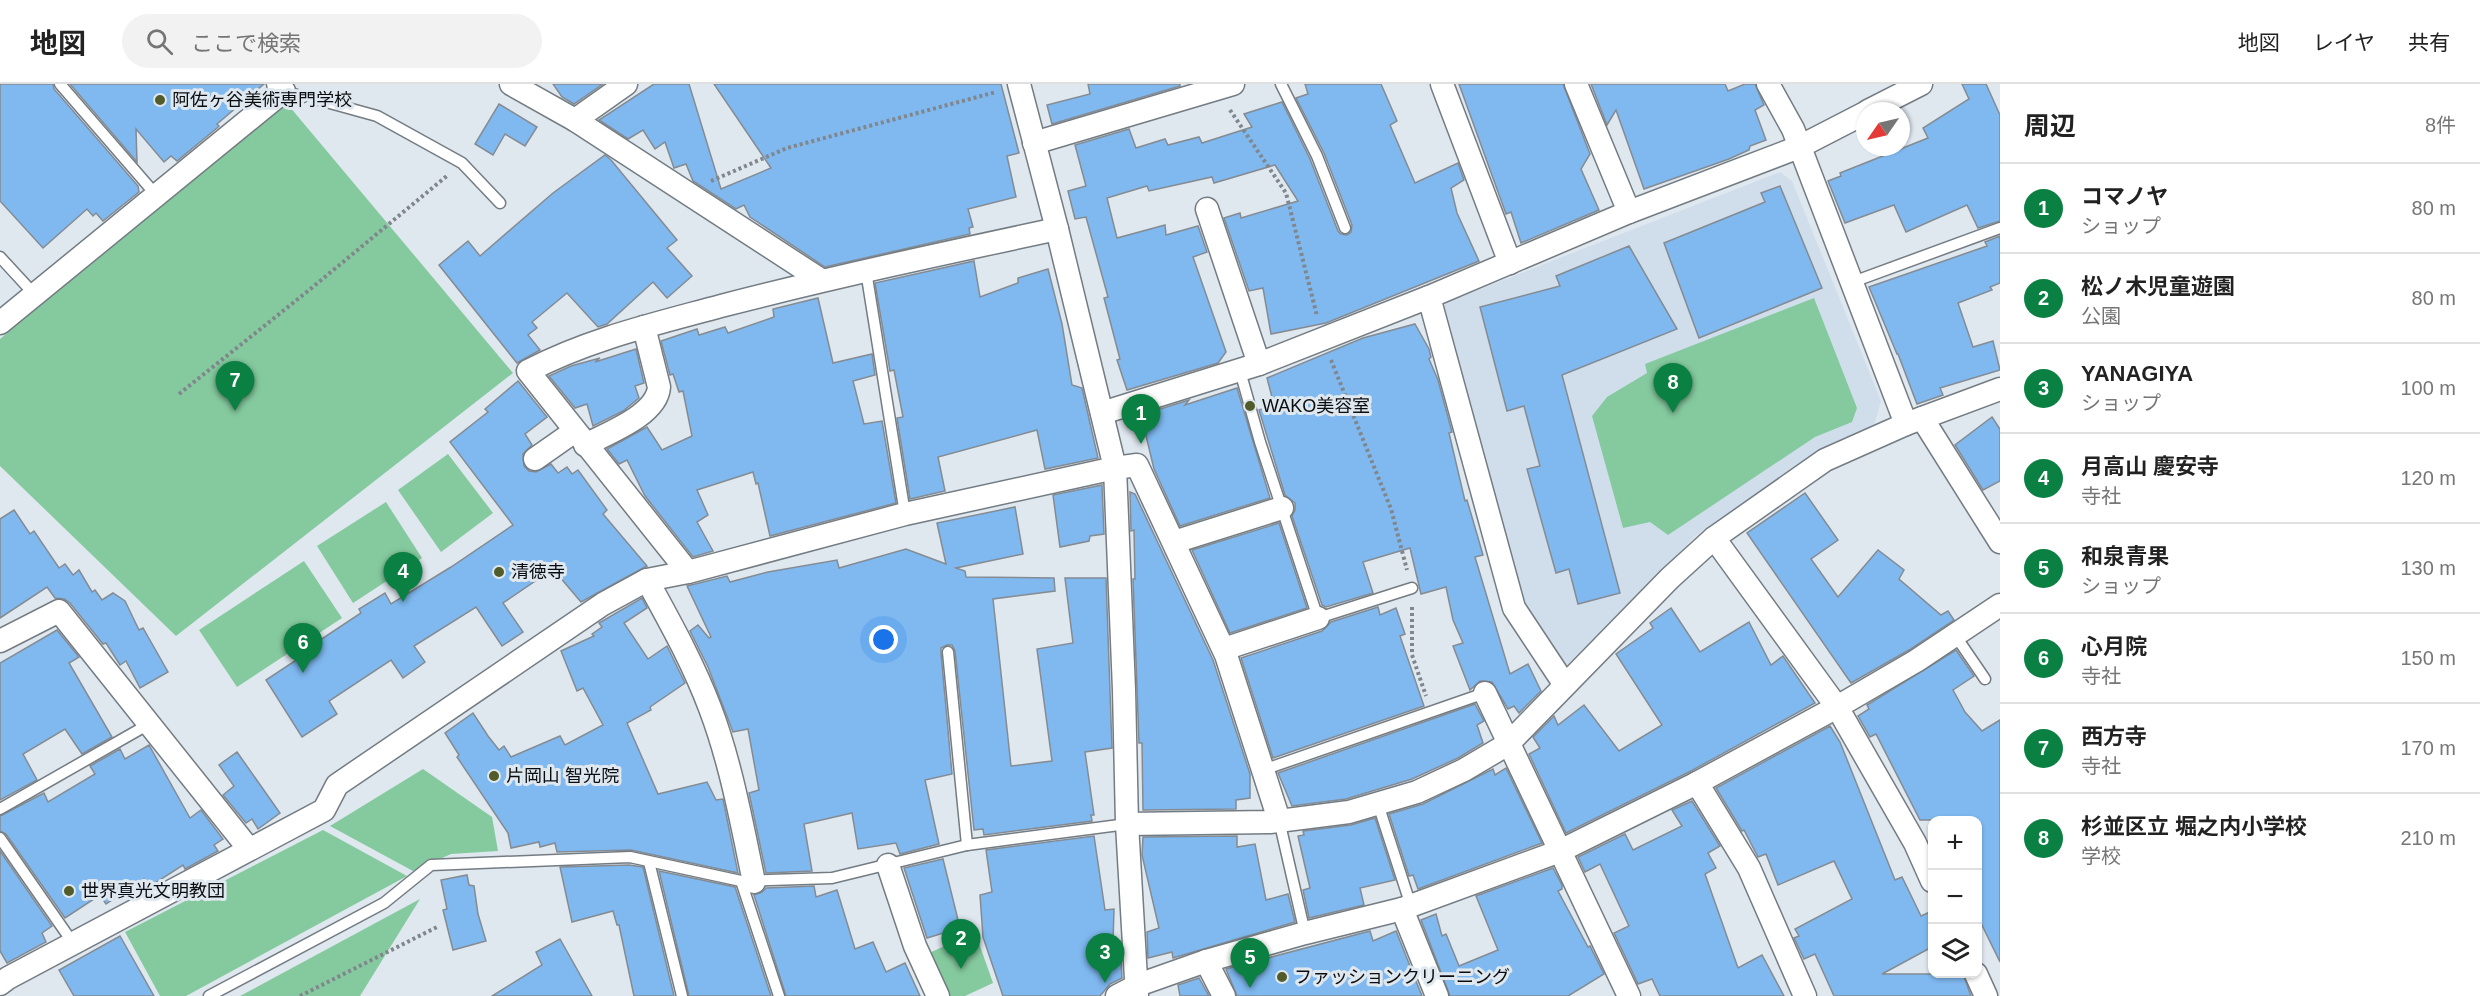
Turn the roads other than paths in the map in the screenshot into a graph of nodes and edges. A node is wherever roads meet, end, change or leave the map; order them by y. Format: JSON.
{"nodes":[{"id":1,"x":60,"y":84,"type":"edge"},
{"id":2,"x":511,"y":84,"type":"edge"},
{"id":3,"x":626,"y":84,"type":"edge"},
{"id":4,"x":1281,"y":84,"type":"edge"},
{"id":5,"x":1442,"y":84,"type":"edge"},
{"id":6,"x":1576,"y":84,"type":"edge"},
{"id":7,"x":1768,"y":84,"type":"edge"},
{"id":8,"x":1921,"y":84,"type":"edge"},
{"id":9,"x":1019,"y":85,"type":"edge"},
{"id":10,"x":1225,"y":87,"type":"edge"},
{"id":11,"x":289,"y":91,"type":"edge"},
{"id":12,"x":319,"y":100,"type":"dead end"},
{"id":13,"x":1886,"y":102,"type":"edge"},
{"id":14,"x":1856,"y":118,"type":"edge"},
{"id":15,"x":575,"y":120,"type":"junction"},
{"id":16,"x":1034,"y":143,"type":"junction"},
{"id":17,"x":1799,"y":147,"type":"junction"},
{"id":18,"x":157,"y":197,"type":"junction"},
{"id":19,"x":500,"y":203,"type":"dead end"},
{"id":20,"x":1207,"y":209,"type":"dead end"},
{"id":21,"x":1629,"y":212,"type":"junction"},
{"id":22,"x":1345,"y":228,"type":"dead end"},
{"id":23,"x":2000,"y":228,"type":"edge"},
{"id":24,"x":1057,"y":229,"type":"junction"},
{"id":25,"x":0,"y":257,"type":"edge"},
{"id":26,"x":1510,"y":263,"type":"junction"},
{"id":27,"x":866,"y":271,"type":"junction"},
{"id":28,"x":821,"y":280,"type":"junction"},
{"id":29,"x":1850,"y":283,"type":"junction"},
{"id":30,"x":34,"y":295,"type":"junction"},
{"id":31,"x":1429,"y":297,"type":"junction"},
{"id":32,"x":0,"y":323,"type":"edge"},
{"id":33,"x":644,"y":327,"type":"junction"},
{"id":34,"x":1250,"y":368,"type":"junction"},
{"id":35,"x":2000,"y":389,"type":"edge"},
{"id":36,"x":1102,"y":413,"type":"junction"},
{"id":37,"x":1914,"y":421,"type":"junction"},
{"id":38,"x":580,"y":438,"type":"junction"},
{"id":39,"x":535,"y":459,"type":"dead end"},
{"id":40,"x":1114,"y":468,"type":"junction"},
{"id":41,"x":1282,"y":508,"type":"junction"},
{"id":42,"x":905,"y":514,"type":"junction"},
{"id":43,"x":1714,"y":538,"type":"junction"},
{"id":44,"x":1174,"y":542,"type":"junction"},
{"id":45,"x":2000,"y":542,"type":"edge"},
{"id":46,"x":688,"y":572,"type":"junction"},
{"id":47,"x":647,"y":580,"type":"junction"},
{"id":48,"x":1412,"y":588,"type":"road end"},
{"id":49,"x":2000,"y":605,"type":"edge"},
{"id":50,"x":1318,"y":618,"type":"junction"},
{"id":51,"x":1956,"y":635,"type":"junction"},
{"id":52,"x":0,"y":641,"type":"edge"},
{"id":53,"x":1224,"y":649,"type":"junction"},
{"id":54,"x":948,"y":652,"type":"dead end"},
{"id":55,"x":1985,"y":679,"type":"dead end"},
{"id":56,"x":1565,"y":685,"type":"junction"},
{"id":57,"x":1485,"y":693,"type":"joint"},
{"id":58,"x":1837,"y":707,"type":"junction"},
{"id":59,"x":149,"y":724,"type":"junction"},
{"id":60,"x":1508,"y":744,"type":"junction"},
{"id":61,"x":1263,"y":770,"type":"junction"},
{"id":62,"x":1697,"y":783,"type":"junction"},
{"id":63,"x":1378,"y":804,"type":"junction"},
{"id":64,"x":0,"y":809,"type":"edge"},
{"id":65,"x":1280,"y":820,"type":"junction"},
{"id":66,"x":1127,"y":824,"type":"junction"},
{"id":67,"x":0,"y":838,"type":"edge"},
{"id":68,"x":967,"y":845,"type":"junction"},
{"id":69,"x":249,"y":849,"type":"junction"},
{"id":70,"x":1560,"y":851,"type":"junction"},
{"id":71,"x":649,"y":862,"type":"junction"},
{"id":72,"x":888,"y":866,"type":"junction"},
{"id":73,"x":1928,"y":872,"type":"edge"},
{"id":74,"x":748,"y":881,"type":"junction"},
{"id":75,"x":1406,"y":908,"type":"junction"},
{"id":76,"x":1305,"y":933,"type":"junction"},
{"id":77,"x":73,"y":943,"type":"junction"},
{"id":78,"x":1206,"y":961,"type":"junction"},
{"id":79,"x":1978,"y":978,"type":"edge"},
{"id":80,"x":0,"y":984,"type":"edge"},
{"id":81,"x":1137,"y":991,"type":"edge"},
{"id":82,"x":209,"y":996,"type":"edge"},
{"id":83,"x":682,"y":996,"type":"edge"},
{"id":84,"x":778,"y":996,"type":"edge"},
{"id":85,"x":938,"y":996,"type":"edge"},
{"id":86,"x":1117,"y":996,"type":"edge"},
{"id":87,"x":1224,"y":996,"type":"edge"},
{"id":88,"x":1437,"y":996,"type":"edge"},
{"id":89,"x":1629,"y":996,"type":"edge"},
{"id":90,"x":1805,"y":996,"type":"edge"},
{"id":91,"x":1986,"y":996,"type":"edge"}],
"edges":[{"from":1,"to":18,"type":"lane"},
{"from":2,"to":15,"type":"street"},
{"from":3,"to":15,"type":"street"},
{"from":4,"to":22,"type":"lane"},
{"from":5,"to":26,"type":"street"},
{"from":6,"to":21,"type":"street"},
{"from":7,"to":17,"type":"street"},
{"from":8,"to":13,"type":"street"},
{"from":9,"to":16,"type":"street"},
{"from":10,"to":16,"type":"street"},
{"from":11,"to":18,"type":"street"},
{"from":12,"to":19,"type":"lane"},
{"from":14,"to":17,"type":"street"},
{"from":15,"to":28,"type":"street"},
{"from":16,"to":24,"type":"street"},
{"from":17,"to":21,"type":"street"},
{"from":17,"to":29,"type":"street"},
{"from":18,"to":30,"type":"street"},
{"from":20,"to":34,"type":"street"},
{"from":21,"to":26,"type":"street"},
{"from":23,"to":29,"type":"lane"},
{"from":24,"to":27,"type":"street"},
{"from":24,"to":36,"type":"street"},
{"from":25,"to":30,"type":"lane"},
{"from":26,"to":31,"type":"street"},
{"from":27,"to":28,"type":"street"},
{"from":27,"to":42,"type":"lane"},
{"from":28,"to":33,"type":"street"},
{"from":29,"to":37,"type":"street"},
{"from":30,"to":32,"type":"street"},
{"from":31,"to":34,"type":"street"},
{"from":31,"to":56,"type":"street"},
{"from":33,"to":38,"type":"street"},
{"from":33,"to":38,"type":"street"},
{"from":34,"to":36,"type":"street"},
{"from":34,"to":41,"type":"lane"},
{"from":35,"to":37,"type":"street"},
{"from":36,"to":40,"type":"street"},
{"from":37,"to":43,"type":"street"},
{"from":37,"to":45,"type":"street"},
{"from":38,"to":39,"type":"street"},
{"from":38,"to":46,"type":"street"},
{"from":40,"to":42,"type":"street"},
{"from":40,"to":44,"type":"street"},
{"from":40,"to":66,"type":"street"},
{"from":41,"to":44,"type":"street"},
{"from":41,"to":50,"type":"lane"},
{"from":42,"to":46,"type":"street"},
{"from":43,"to":56,"type":"street"},
{"from":43,"to":58,"type":"street"},
{"from":44,"to":53,"type":"street"},
{"from":46,"to":47,"type":"street"},
{"from":47,"to":69,"type":"street"},
{"from":47,"to":74,"type":"street"},
{"from":48,"to":50,"type":"lane"},
{"from":49,"to":51,"type":"street"},
{"from":50,"to":53,"type":"street"},
{"from":51,"to":55,"type":"lane"},
{"from":51,"to":58,"type":"street"},
{"from":52,"to":59,"type":"street"},
{"from":53,"to":61,"type":"street"},
{"from":54,"to":68,"type":"lane"},
{"from":56,"to":60,"type":"street"},
{"from":57,"to":60,"type":"street"},
{"from":57,"to":61,"type":"lane"},
{"from":58,"to":62,"type":"street"},
{"from":58,"to":73,"type":"street"},
{"from":59,"to":64,"type":"lane"},
{"from":59,"to":69,"type":"street"},
{"from":60,"to":63,"type":"street"},
{"from":60,"to":70,"type":"street"},
{"from":61,"to":65,"type":"street"},
{"from":62,"to":70,"type":"street"},
{"from":62,"to":90,"type":"street"},
{"from":63,"to":65,"type":"street"},
{"from":63,"to":75,"type":"lane"},
{"from":65,"to":66,"type":"street"},
{"from":65,"to":76,"type":"lane"},
{"from":66,"to":68,"type":"lane"},
{"from":66,"to":81,"type":"street"},
{"from":67,"to":77,"type":"lane"},
{"from":68,"to":72,"type":"lane"},
{"from":69,"to":77,"type":"street"},
{"from":70,"to":75,"type":"street"},
{"from":70,"to":89,"type":"street"},
{"from":71,"to":74,"type":"lane"},
{"from":71,"to":82,"type":"lane"},
{"from":71,"to":83,"type":"lane"},
{"from":72,"to":74,"type":"lane"},
{"from":72,"to":85,"type":"street"},
{"from":74,"to":84,"type":"lane"},
{"from":75,"to":76,"type":"street"},
{"from":75,"to":88,"type":"street"},
{"from":76,"to":78,"type":"street"},
{"from":77,"to":80,"type":"street"},
{"from":78,"to":81,"type":"street"},
{"from":78,"to":87,"type":"street"},
{"from":79,"to":91,"type":"street"},
{"from":81,"to":86,"type":"street"}]}
